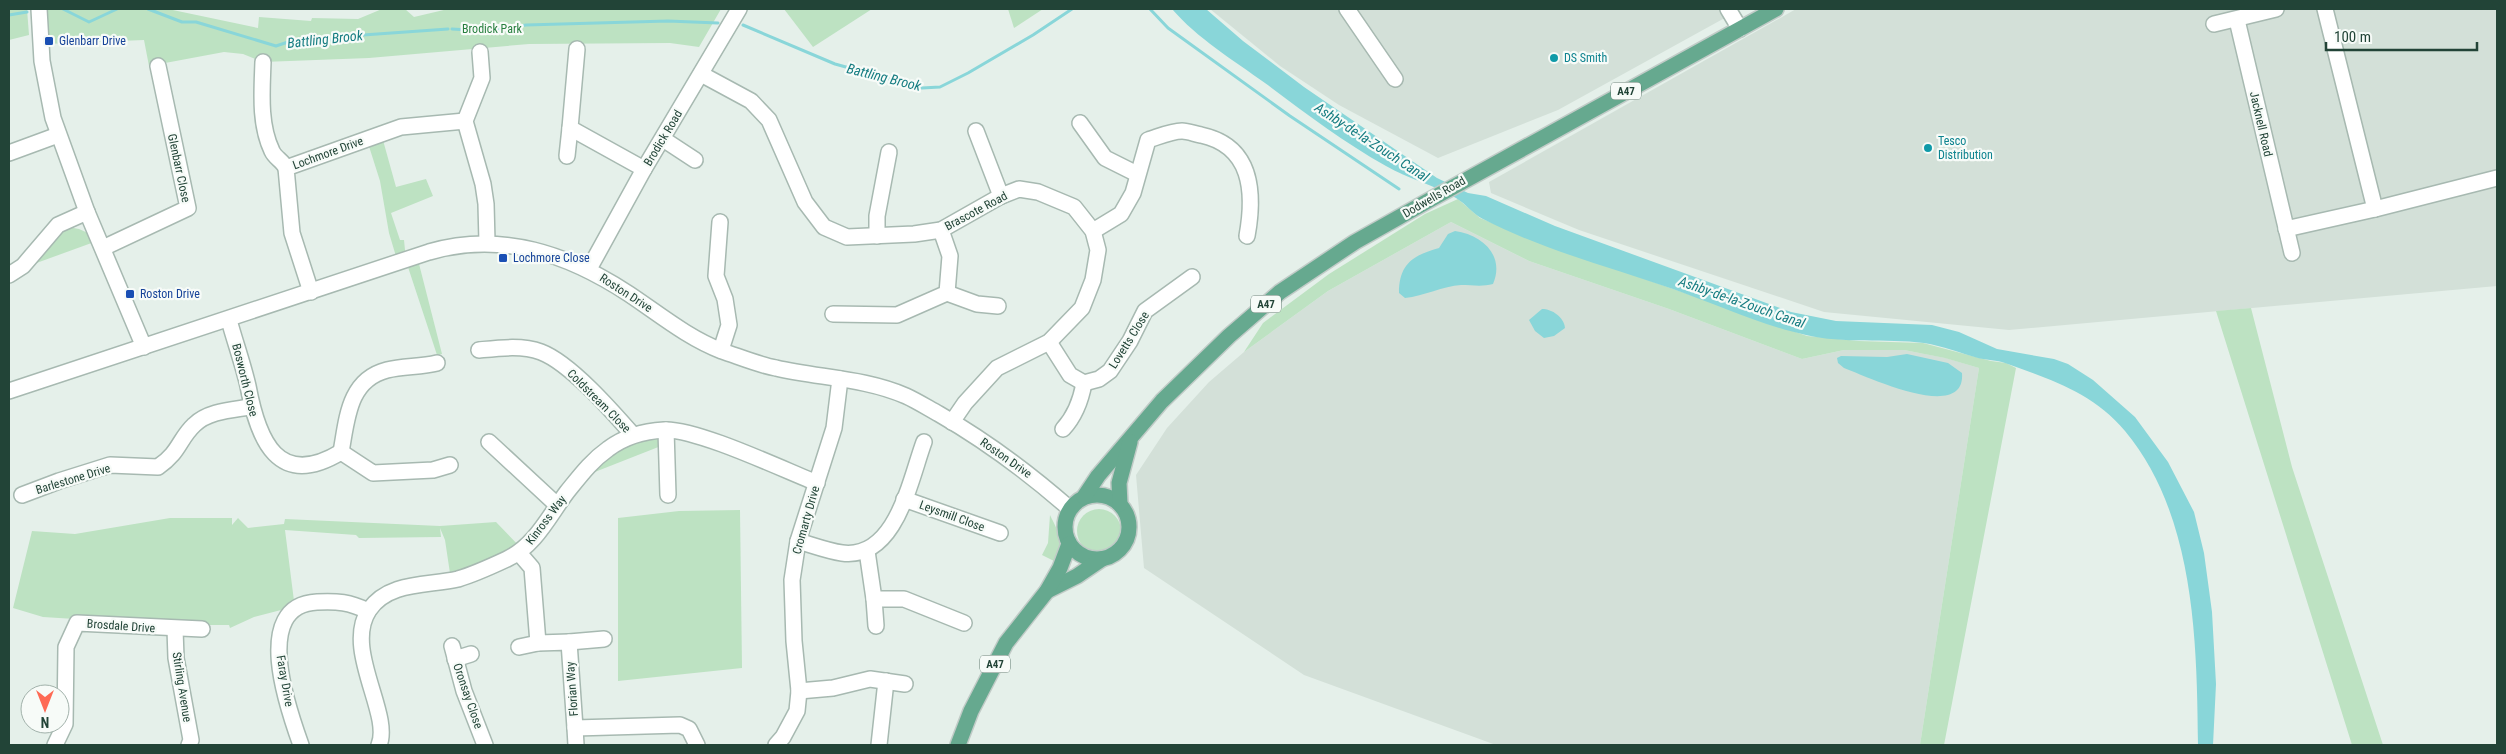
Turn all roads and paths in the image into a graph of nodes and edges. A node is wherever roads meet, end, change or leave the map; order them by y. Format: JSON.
{"nodes":[{"id":1,"x":39,"y":9,"type":"edge"},
{"id":2,"x":740,"y":9,"type":"edge"},
{"id":3,"x":1347,"y":9,"type":"edge"},
{"id":4,"x":1728,"y":9,"type":"edge"},
{"id":5,"x":1776,"y":9,"type":"edge"},
{"id":6,"x":2276,"y":9,"type":"edge"},
{"id":7,"x":2325,"y":9,"type":"edge"},
{"id":8,"x":2237,"y":20,"type":"junction"},
{"id":9,"x":2214,"y":24,"type":"dead end"},
{"id":10,"x":1740,"y":29,"type":"junction"},
{"id":11,"x":577,"y":49,"type":"dead end"},
{"id":12,"x":480,"y":52,"type":"dead end"},
{"id":13,"x":263,"y":62,"type":"dead end"},
{"id":14,"x":158,"y":66,"type":"dead end"},
{"id":15,"x":701,"y":74,"type":"junction"},
{"id":16,"x":1395,"y":79,"type":"dead end"},
{"id":17,"x":466,"y":121,"type":"junction"},
{"id":18,"x":1080,"y":123,"type":"dead end"},
{"id":19,"x":570,"y":128,"type":"junction"},
{"id":20,"x":976,"y":131,"type":"dead end"},
{"id":21,"x":58,"y":135,"type":"junction"},
{"id":22,"x":663,"y":139,"type":"junction"},
{"id":23,"x":888,"y":152,"type":"dead end"},
{"id":24,"x":9,"y":153,"type":"edge"},
{"id":25,"x":567,"y":156,"type":"dead end"},
{"id":26,"x":695,"y":160,"type":"dead end"},
{"id":27,"x":286,"y":168,"type":"junction"},
{"id":28,"x":644,"y":169,"type":"junction"},
{"id":29,"x":1137,"y":174,"type":"junction"},
{"id":30,"x":2497,"y":178,"type":"edge"},
{"id":31,"x":1001,"y":196,"type":"junction"},
{"id":32,"x":2375,"y":209,"type":"junction"},
{"id":33,"x":87,"y":212,"type":"junction"},
{"id":34,"x":720,"y":222,"type":"dead end"},
{"id":35,"x":2286,"y":228,"type":"junction"},
{"id":36,"x":941,"y":230,"type":"junction"},
{"id":37,"x":1093,"y":230,"type":"junction"},
{"id":38,"x":877,"y":236,"type":"junction"},
{"id":39,"x":1247,"y":236,"type":"dead end"},
{"id":40,"x":486,"y":242,"type":"junction"},
{"id":41,"x":103,"y":248,"type":"junction"},
{"id":42,"x":2292,"y":253,"type":"dead end"},
{"id":43,"x":589,"y":269,"type":"junction"},
{"id":44,"x":9,"y":275,"type":"edge"},
{"id":45,"x":1192,"y":276,"type":"dead end"},
{"id":46,"x":311,"y":292,"type":"junction"},
{"id":47,"x":947,"y":293,"type":"junction"},
{"id":48,"x":998,"y":306,"type":"dead end"},
{"id":49,"x":833,"y":314,"type":"dead end"},
{"id":50,"x":229,"y":320,"type":"junction"},
{"id":51,"x":1049,"y":342,"type":"junction"},
{"id":52,"x":144,"y":346,"type":"junction"},
{"id":53,"x":480,"y":350,"type":"dead end"},
{"id":54,"x":721,"y":350,"type":"junction"},
{"id":55,"x":438,"y":363,"type":"dead end"},
{"id":56,"x":840,"y":379,"type":"junction"},
{"id":57,"x":1084,"y":383,"type":"junction"},
{"id":58,"x":9,"y":391,"type":"edge"},
{"id":59,"x":250,"y":407,"type":"junction"},
{"id":60,"x":952,"y":422,"type":"junction"},
{"id":61,"x":1063,"y":429,"type":"dead end"},
{"id":62,"x":666,"y":430,"type":"junction"},
{"id":63,"x":633,"y":435,"type":"junction"},
{"id":64,"x":1131,"y":438,"type":"junction"},
{"id":65,"x":489,"y":442,"type":"dead end"},
{"id":66,"x":924,"y":442,"type":"dead end"},
{"id":67,"x":341,"y":452,"type":"junction"},
{"id":68,"x":450,"y":465,"type":"dead end"},
{"id":69,"x":817,"y":483,"type":"junction"},
{"id":70,"x":22,"y":495,"type":"dead end"},
{"id":71,"x":668,"y":495,"type":"dead end"},
{"id":72,"x":1084,"y":498,"type":"junction"},
{"id":73,"x":904,"y":499,"type":"junction"},
{"id":74,"x":1120,"y":504,"type":"junction"},
{"id":75,"x":557,"y":505,"type":"junction"},
{"id":76,"x":1070,"y":509,"type":"junction"},
{"id":77,"x":1000,"y":533,"type":"dead end"},
{"id":78,"x":798,"y":541,"type":"junction"},
{"id":79,"x":1069,"y":544,"type":"junction"},
{"id":80,"x":867,"y":551,"type":"junction"},
{"id":81,"x":519,"y":553,"type":"junction"},
{"id":82,"x":1102,"y":559,"type":"junction"},
{"id":83,"x":1047,"y":591,"type":"junction"},
{"id":84,"x":874,"y":599,"type":"junction"},
{"id":85,"x":368,"y":611,"type":"junction"},
{"id":86,"x":964,"y":623,"type":"dead end"},
{"id":87,"x":876,"y":626,"type":"dead end"},
{"id":88,"x":175,"y":629,"type":"junction"},
{"id":89,"x":202,"y":629,"type":"dead end"},
{"id":90,"x":604,"y":639,"type":"dead end"},
{"id":91,"x":569,"y":642,"type":"junction"},
{"id":92,"x":538,"y":644,"type":"junction"},
{"id":93,"x":518,"y":647,"type":"dead end"},
{"id":94,"x":471,"y":654,"type":"dead end"},
{"id":95,"x":886,"y":681,"type":"junction"},
{"id":96,"x":905,"y":684,"type":"dead end"},
{"id":97,"x":799,"y":692,"type":"junction"},
{"id":98,"x":575,"y":728,"type":"junction"},
{"id":99,"x":55,"y":745,"type":"edge"},
{"id":100,"x":190,"y":745,"type":"edge"},
{"id":101,"x":301,"y":745,"type":"edge"},
{"id":102,"x":379,"y":745,"type":"edge"},
{"id":103,"x":485,"y":745,"type":"edge"},
{"id":104,"x":576,"y":745,"type":"edge"},
{"id":105,"x":698,"y":745,"type":"edge"},
{"id":106,"x":776,"y":745,"type":"edge"},
{"id":107,"x":878,"y":745,"type":"edge"},
{"id":108,"x":958,"y":745,"type":"edge"}],
"edges":[{"from":1,"to":21,"type":"street"},
{"from":2,"to":15,"type":"street","name":"Brodick Road"},
{"from":3,"to":16,"type":"street"},
{"from":4,"to":10,"type":"street"},
{"from":5,"to":10,"type":"main road","name":"Dodwells Road","number":"A47"},
{"from":6,"to":8,"type":"street"},
{"from":7,"to":32,"type":"street"},
{"from":8,"to":9,"type":"street"},
{"from":8,"to":35,"type":"street","name":"Jacknell Road"},
{"from":10,"to":64,"type":"main road","name":"Dodwells Road","number":"A47"},
{"from":11,"to":19,"type":"street"},
{"from":12,"to":17,"type":"street"},
{"from":13,"to":27,"type":"street"},
{"from":14,"to":41,"type":"street","name":"Glenbarr Close"},
{"from":15,"to":22,"type":"street","name":"Brodick Road"},
{"from":15,"to":38,"type":"street","name":"Brascote Road"},
{"from":17,"to":27,"type":"street","name":"Lochmore Drive"},
{"from":17,"to":40,"type":"street"},
{"from":18,"to":29,"type":"street"},
{"from":19,"to":25,"type":"street"},
{"from":19,"to":28,"type":"street"},
{"from":20,"to":31,"type":"street"},
{"from":21,"to":24,"type":"street"},
{"from":21,"to":33,"type":"street"},
{"from":22,"to":26,"type":"street"},
{"from":22,"to":28,"type":"street","name":"Brodick Road"},
{"from":23,"to":38,"type":"street"},
{"from":27,"to":46,"type":"street","name":"Lochmore Drive"},
{"from":28,"to":43,"type":"street","name":"Brodick Road"},
{"from":29,"to":37,"type":"street"},
{"from":29,"to":39,"type":"street"},
{"from":30,"to":32,"type":"street"},
{"from":31,"to":36,"type":"street","name":"Brascote Road"},
{"from":31,"to":37,"type":"street","name":"Brascote Road"},
{"from":32,"to":35,"type":"street"},
{"from":33,"to":41,"type":"street"},
{"from":33,"to":44,"type":"street"},
{"from":34,"to":54,"type":"street"},
{"from":35,"to":42,"type":"street","name":"Jacknell Road"},
{"from":36,"to":38,"type":"street","name":"Brascote Road"},
{"from":36,"to":47,"type":"street"},
{"from":37,"to":51,"type":"street","name":"Brascote Road"},
{"from":40,"to":43,"type":"street","name":"Roston Drive"},
{"from":40,"to":46,"type":"street","name":"Roston Drive"},
{"from":41,"to":52,"type":"street"},
{"from":43,"to":54,"type":"street","name":"Roston Drive"},
{"from":45,"to":57,"type":"street","name":"Lovetts Close"},
{"from":46,"to":50,"type":"street","name":"Roston Drive"},
{"from":47,"to":48,"type":"street"},
{"from":47,"to":49,"type":"street"},
{"from":50,"to":52,"type":"street","name":"Roston Drive"},
{"from":50,"to":59,"type":"street","name":"Bosworth Close"},
{"from":51,"to":57,"type":"street"},
{"from":51,"to":60,"type":"street","name":"Brascote Road"},
{"from":52,"to":58,"type":"street","name":"Roston Drive"},
{"from":53,"to":63,"type":"street","name":"Coldstream Close"},
{"from":54,"to":56,"type":"street","name":"Roston Drive"},
{"from":55,"to":67,"type":"street"},
{"from":56,"to":60,"type":"street","name":"Roston Drive"},
{"from":56,"to":69,"type":"street","name":"Cromarty Drive"},
{"from":57,"to":61,"type":"street"},
{"from":59,"to":67,"type":"street","name":"Bosworth Close"},
{"from":59,"to":70,"type":"street","name":"Barlestone Drive"},
{"from":60,"to":76,"type":"street","name":"Roston Drive"},
{"from":62,"to":63,"type":"street","name":"Kinross Way"},
{"from":62,"to":69,"type":"street","name":"Kinross Way"},
{"from":62,"to":71,"type":"street"},
{"from":63,"to":75,"type":"street","name":"Kinross Way"},
{"from":64,"to":72,"type":"main road","name":"Dodwells Road","number":"A47"},
{"from":64,"to":74,"type":"main road","name":"Dodwells Road","number":"A47"},
{"from":65,"to":75,"type":"street"},
{"from":66,"to":73,"type":"street"},
{"from":67,"to":68,"type":"street"},
{"from":69,"to":78,"type":"street","name":"Cromarty Drive"},
{"from":72,"to":74,"type":"main road"},
{"from":72,"to":76,"type":"main road"},
{"from":73,"to":77,"type":"street","name":"Leysmill Close"},
{"from":73,"to":80,"type":"street"},
{"from":74,"to":82,"type":"main road"},
{"from":75,"to":81,"type":"street","name":"Kinross Way"},
{"from":76,"to":79,"type":"main road"},
{"from":78,"to":80,"type":"street"},
{"from":78,"to":97,"type":"street","name":"Cromarty Drive"},
{"from":79,"to":82,"type":"main road"},
{"from":79,"to":83,"type":"main road","number":"A47"},
{"from":80,"to":84,"type":"street"},
{"from":81,"to":85,"type":"street","name":"Kinross Way"},
{"from":81,"to":92,"type":"street"},
{"from":82,"to":83,"type":"main road","number":"A47"},
{"from":83,"to":108,"type":"main road","number":"A47"},
{"from":84,"to":86,"type":"street"},
{"from":84,"to":87,"type":"street"},
{"from":85,"to":101,"type":"street","name":"Faray Drive"},
{"from":85,"to":102,"type":"street"},
{"from":88,"to":89,"type":"street","name":"Brosdale Drive"},
{"from":88,"to":99,"type":"street","name":"Brosdale Drive"},
{"from":88,"to":100,"type":"street","name":"Stirling Avenue"},
{"from":90,"to":91,"type":"street"},
{"from":91,"to":92,"type":"street"},
{"from":91,"to":98,"type":"street","name":"Florian Way"},
{"from":92,"to":93,"type":"street"},
{"from":94,"to":103,"type":"street","name":"Oronsay Close"},
{"from":95,"to":96,"type":"street"},
{"from":95,"to":97,"type":"street"},
{"from":95,"to":107,"type":"street"},
{"from":97,"to":106,"type":"street","name":"Cromarty Drive"},
{"from":98,"to":104,"type":"street"},
{"from":98,"to":105,"type":"street","name":"Florian Way"}]}
